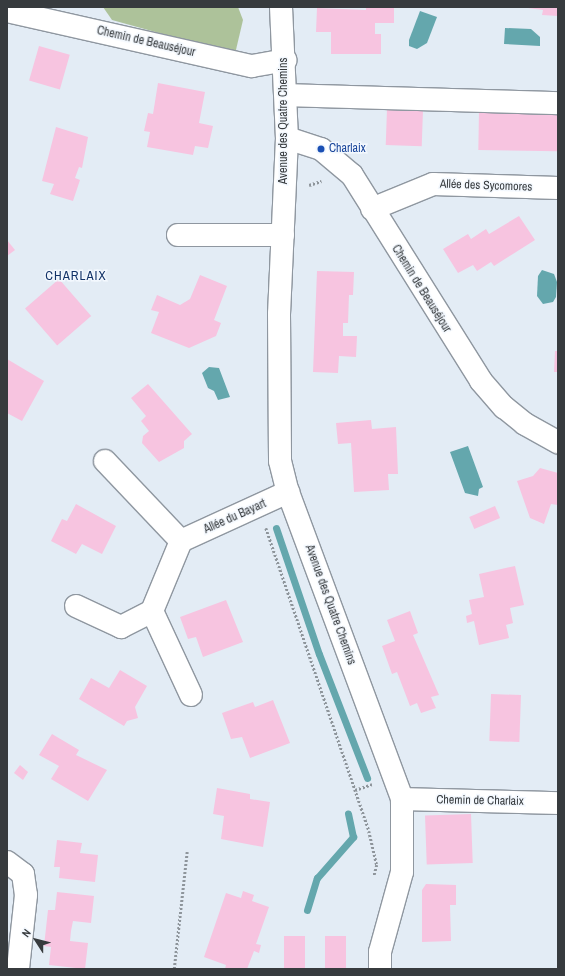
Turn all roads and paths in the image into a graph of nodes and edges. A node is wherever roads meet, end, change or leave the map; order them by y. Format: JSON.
{"nodes":[{"id":1,"x":281,"y":7,"type":"edge"},
{"id":2,"x":7,"y":10,"type":"edge"},
{"id":3,"x":285,"y":60,"type":"junction"},
{"id":4,"x":286,"y":94,"type":"junction"},
{"id":5,"x":558,"y":103,"type":"edge"},
{"id":6,"x":287,"y":138,"type":"junction"},
{"id":7,"x":328,"y":183,"type":"dead end"},
{"id":8,"x":558,"y":188,"type":"edge"},
{"id":9,"x":284,"y":196,"type":"junction"},
{"id":10,"x":372,"y":209,"type":"junction"},
{"id":11,"x":178,"y":234,"type":"dead end"},
{"id":12,"x":283,"y":235,"type":"junction"},
{"id":13,"x":558,"y":442,"type":"edge"},
{"id":14,"x":105,"y":461,"type":"dead end"},
{"id":15,"x":288,"y":492,"type":"junction"},
{"id":16,"x":264,"y":505,"type":"junction"},
{"id":17,"x":182,"y":540,"type":"junction"},
{"id":18,"x":76,"y":606,"type":"dead end"},
{"id":19,"x":152,"y":611,"type":"junction"},
{"id":20,"x":190,"y":695,"type":"dead end"},
{"id":21,"x":375,"y":783,"type":"dead end"},
{"id":22,"x":355,"y":790,"type":"junction"},
{"id":23,"x":402,"y":799,"type":"junction"},
{"id":24,"x":558,"y":803,"type":"edge"},
{"id":25,"x":187,"y":852,"type":"dead end"},
{"id":26,"x":7,"y":862,"type":"edge"},
{"id":27,"x":373,"y":880,"type":"dead end"},
{"id":28,"x":18,"y":969,"type":"edge"},
{"id":29,"x":174,"y":969,"type":"edge"},
{"id":30,"x":380,"y":969,"type":"edge"}],
"edges":[{"from":1,"to":3,"type":"street","name":"Avenue des Quatre Chemins"},
{"from":2,"to":3,"type":"street","name":"Chemin de Beauséjour"},
{"from":3,"to":4,"type":"street","name":"Avenue des Quatre Chemins"},
{"from":4,"to":5,"type":"street"},
{"from":4,"to":6,"type":"street","name":"Avenue des Quatre Chemins"},
{"from":6,"to":9,"type":"street","name":"Avenue des Quatre Chemins"},
{"from":6,"to":10,"type":"street","name":"Chemin de Beauséjour"},
{"from":7,"to":9,"type":"path"},
{"from":8,"to":10,"type":"street","name":"Allée des Sycomores"},
{"from":9,"to":12,"type":"street","name":"Avenue des Quatre Chemins"},
{"from":10,"to":13,"type":"street","name":"Chemin de Beauséjour"},
{"from":11,"to":12,"type":"street"},
{"from":12,"to":15,"type":"street","name":"Avenue des Quatre Chemins"},
{"from":14,"to":17,"type":"street"},
{"from":15,"to":16,"type":"street","name":"Allée du Bayart"},
{"from":15,"to":23,"type":"street","name":"Avenue des Quatre Chemins"},
{"from":16,"to":17,"type":"street","name":"Allée du Bayart"},
{"from":16,"to":22,"type":"path"},
{"from":17,"to":19,"type":"street"},
{"from":18,"to":19,"type":"street"},
{"from":19,"to":20,"type":"street"},
{"from":21,"to":22,"type":"path"},
{"from":22,"to":27,"type":"path"},
{"from":23,"to":24,"type":"street","name":"Chemin de Charlaix"},
{"from":23,"to":30,"type":"street","name":"Avenue des Quatre Chemins"},
{"from":25,"to":29,"type":"path"},
{"from":26,"to":28,"type":"street"}]}
